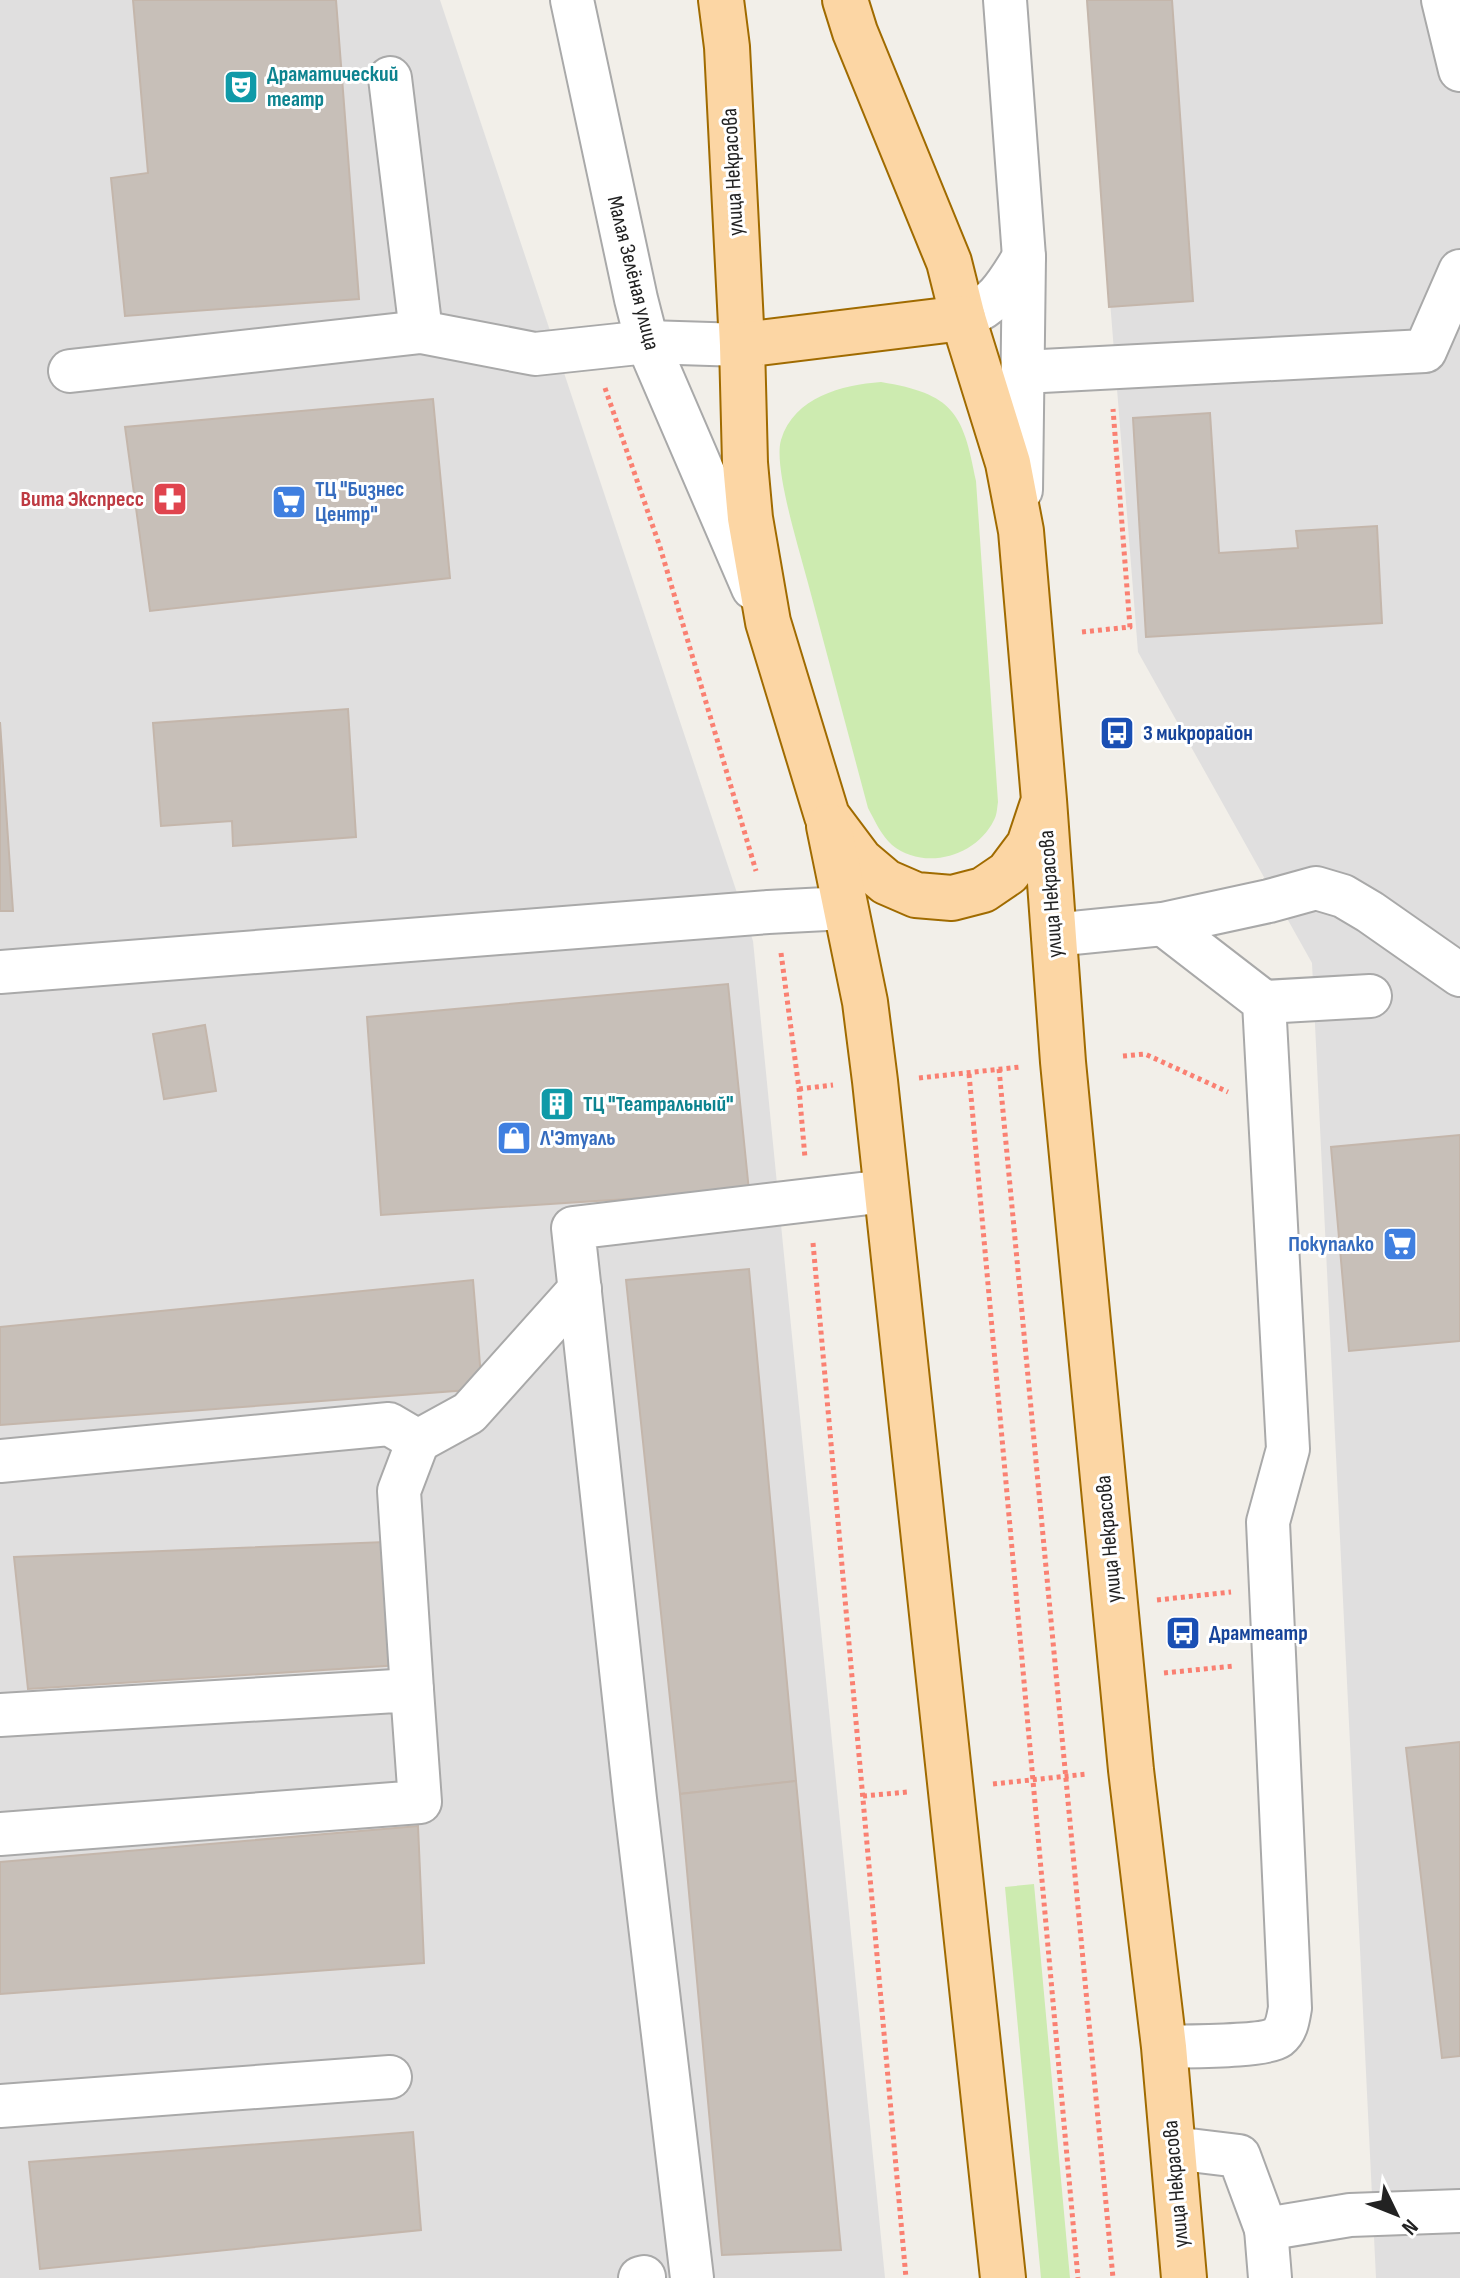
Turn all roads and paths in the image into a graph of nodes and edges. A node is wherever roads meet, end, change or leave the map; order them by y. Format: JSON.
{"nodes":[{"id":1,"x":572,"y":0,"type":"edge"},
{"id":2,"x":721,"y":0,"type":"edge"},
{"id":3,"x":845,"y":0,"type":"edge"},
{"id":4,"x":1005,"y":0,"type":"edge"},
{"id":5,"x":1443,"y":0,"type":"edge"},
{"id":6,"x":1460,"y":70,"type":"edge"},
{"id":7,"x":390,"y":78,"type":"dead end"},
{"id":8,"x":1024,"y":257,"type":"junction"},
{"id":9,"x":1460,"y":271,"type":"edge"},
{"id":10,"x":963,"y":318,"type":"junction"},
{"id":11,"x":421,"y":332,"type":"junction"},
{"id":12,"x":647,"y":342,"type":"junction"},
{"id":13,"x":742,"y":345,"type":"junction"},
{"id":14,"x":591,"y":348,"type":"junction"},
{"id":15,"x":1109,"y":367,"type":"junction"},
{"id":16,"x":70,"y":371,"type":"dead end"},
{"id":17,"x":1023,"y":372,"type":"junction"},
{"id":18,"x":1021,"y":531,"type":"junction"},
{"id":19,"x":768,"y":622,"type":"junction"},
{"id":20,"x":1082,"y":632,"type":"dead end"},
{"id":21,"x":1044,"y":800,"type":"junction"},
{"id":22,"x":827,"y":816,"type":"junction"},
{"id":23,"x":846,"y":908,"type":"junction"},
{"id":24,"x":768,"y":912,"type":"junction"},
{"id":25,"x":1163,"y":924,"type":"junction"},
{"id":26,"x":1053,"y":935,"type":"junction"},
{"id":27,"x":0,"y":972,"type":"edge"},
{"id":28,"x":1460,"y":975,"type":"edge"},
{"id":29,"x":1370,"y":996,"type":"dead end"},
{"id":30,"x":1264,"y":1002,"type":"junction"},
{"id":31,"x":1123,"y":1056,"type":"dead end"},
{"id":32,"x":1029,"y":1066,"type":"dead end"},
{"id":33,"x":999,"y":1069,"type":"junction"},
{"id":34,"x":969,"y":1074,"type":"junction"},
{"id":35,"x":910,"y":1078,"type":"dead end"},
{"id":36,"x":840,"y":1084,"type":"dead end"},
{"id":37,"x":799,"y":1089,"type":"junction"},
{"id":38,"x":1220,"y":1089,"type":"dead end"},
{"id":39,"x":886,"y":1191,"type":"junction"},
{"id":40,"x":809,"y":1199,"type":"junction"},
{"id":41,"x":580,"y":1289,"type":"junction"},
{"id":42,"x":418,"y":1441,"type":"junction"},
{"id":43,"x":0,"y":1461,"type":"edge"},
{"id":44,"x":1242,"y":1591,"type":"dead end"},
{"id":45,"x":1150,"y":1601,"type":"dead end"},
{"id":46,"x":1247,"y":1665,"type":"dead end"},
{"id":47,"x":1157,"y":1674,"type":"dead end"},
{"id":48,"x":412,"y":1690,"type":"junction"},
{"id":49,"x":0,"y":1715,"type":"edge"},
{"id":50,"x":0,"y":1834,"type":"edge"},
{"id":51,"x":1164,"y":2047,"type":"junction"},
{"id":52,"x":390,"y":2077,"type":"dead end"},
{"id":53,"x":0,"y":2106,"type":"edge"},
{"id":54,"x":1173,"y":2148,"type":"junction"},
{"id":55,"x":1460,"y":2211,"type":"edge"},
{"id":56,"x":1266,"y":2229,"type":"junction"},
{"id":57,"x":692,"y":2278,"type":"edge"},
{"id":58,"x":906,"y":2278,"type":"edge"},
{"id":59,"x":1003,"y":2278,"type":"edge"},
{"id":60,"x":1078,"y":2278,"type":"edge"},
{"id":61,"x":1113,"y":2278,"type":"edge"},
{"id":62,"x":1184,"y":2278,"type":"edge"},
{"id":63,"x":1270,"y":2278,"type":"edge"}],
"edges":[{"from":1,"to":12,"type":"street","name":"Малая Зелёная улица"},
{"from":2,"to":13,"type":"main road","name":"улица Некрасова"},
{"from":3,"to":10,"type":"main road","name":"улица Некрасова"},
{"from":4,"to":8,"type":"street"},
{"from":5,"to":6,"type":"street"},
{"from":7,"to":11,"type":"street"},
{"from":8,"to":10,"type":"street"},
{"from":8,"to":17,"type":"street"},
{"from":9,"to":15,"type":"street"},
{"from":10,"to":13,"type":"main road"},
{"from":10,"to":18,"type":"main road","name":"улица Некрасова"},
{"from":11,"to":14,"type":"street"},
{"from":11,"to":16,"type":"street"},
{"from":12,"to":13,"type":"street"},
{"from":12,"to":14,"type":"street"},
{"from":12,"to":19,"type":"street","name":"Малая Зелёная улица"},
{"from":13,"to":19,"type":"main road","name":"улица Некрасова"},
{"from":14,"to":24,"type":"path"},
{"from":15,"to":17,"type":"street"},
{"from":15,"to":20,"type":"path"},
{"from":17,"to":18,"type":"street"},
{"from":18,"to":21,"type":"main road","name":"улица Некрасова"},
{"from":19,"to":22,"type":"main road","name":"улица Некрасова"},
{"from":21,"to":22,"type":"main road","name":"улица Некрасова"},
{"from":21,"to":26,"type":"main road","name":"улица Некрасова"},
{"from":22,"to":23,"type":"main road","name":"улица Некрасова"},
{"from":23,"to":24,"type":"street"},
{"from":23,"to":39,"type":"main road","name":"улица Некрасова"},
{"from":24,"to":27,"type":"street"},
{"from":24,"to":37,"type":"path"},
{"from":25,"to":26,"type":"street"},
{"from":25,"to":28,"type":"street"},
{"from":25,"to":30,"type":"street"},
{"from":26,"to":51,"type":"main road","name":"улица Некрасова"},
{"from":29,"to":30,"type":"street"},
{"from":30,"to":51,"type":"street"},
{"from":31,"to":38,"type":"path"},
{"from":32,"to":33,"type":"path"},
{"from":33,"to":34,"type":"path"},
{"from":33,"to":61,"type":"path"},
{"from":34,"to":35,"type":"path"},
{"from":34,"to":60,"type":"path"},
{"from":36,"to":37,"type":"path"},
{"from":37,"to":40,"type":"path"},
{"from":39,"to":40,"type":"street"},
{"from":39,"to":59,"type":"main road","name":"улица Некрасова"},
{"from":40,"to":41,"type":"street"},
{"from":40,"to":58,"type":"path"},
{"from":41,"to":42,"type":"street"},
{"from":41,"to":57,"type":"street"},
{"from":42,"to":43,"type":"street"},
{"from":42,"to":48,"type":"street"},
{"from":44,"to":45,"type":"path"},
{"from":46,"to":47,"type":"path"},
{"from":48,"to":49,"type":"street"},
{"from":48,"to":50,"type":"street"},
{"from":51,"to":54,"type":"main road","name":"улица Некрасова"},
{"from":52,"to":53,"type":"street"},
{"from":54,"to":56,"type":"street"},
{"from":54,"to":62,"type":"main road","name":"улица Некрасова"},
{"from":55,"to":56,"type":"street"},
{"from":56,"to":63,"type":"street"}]}
